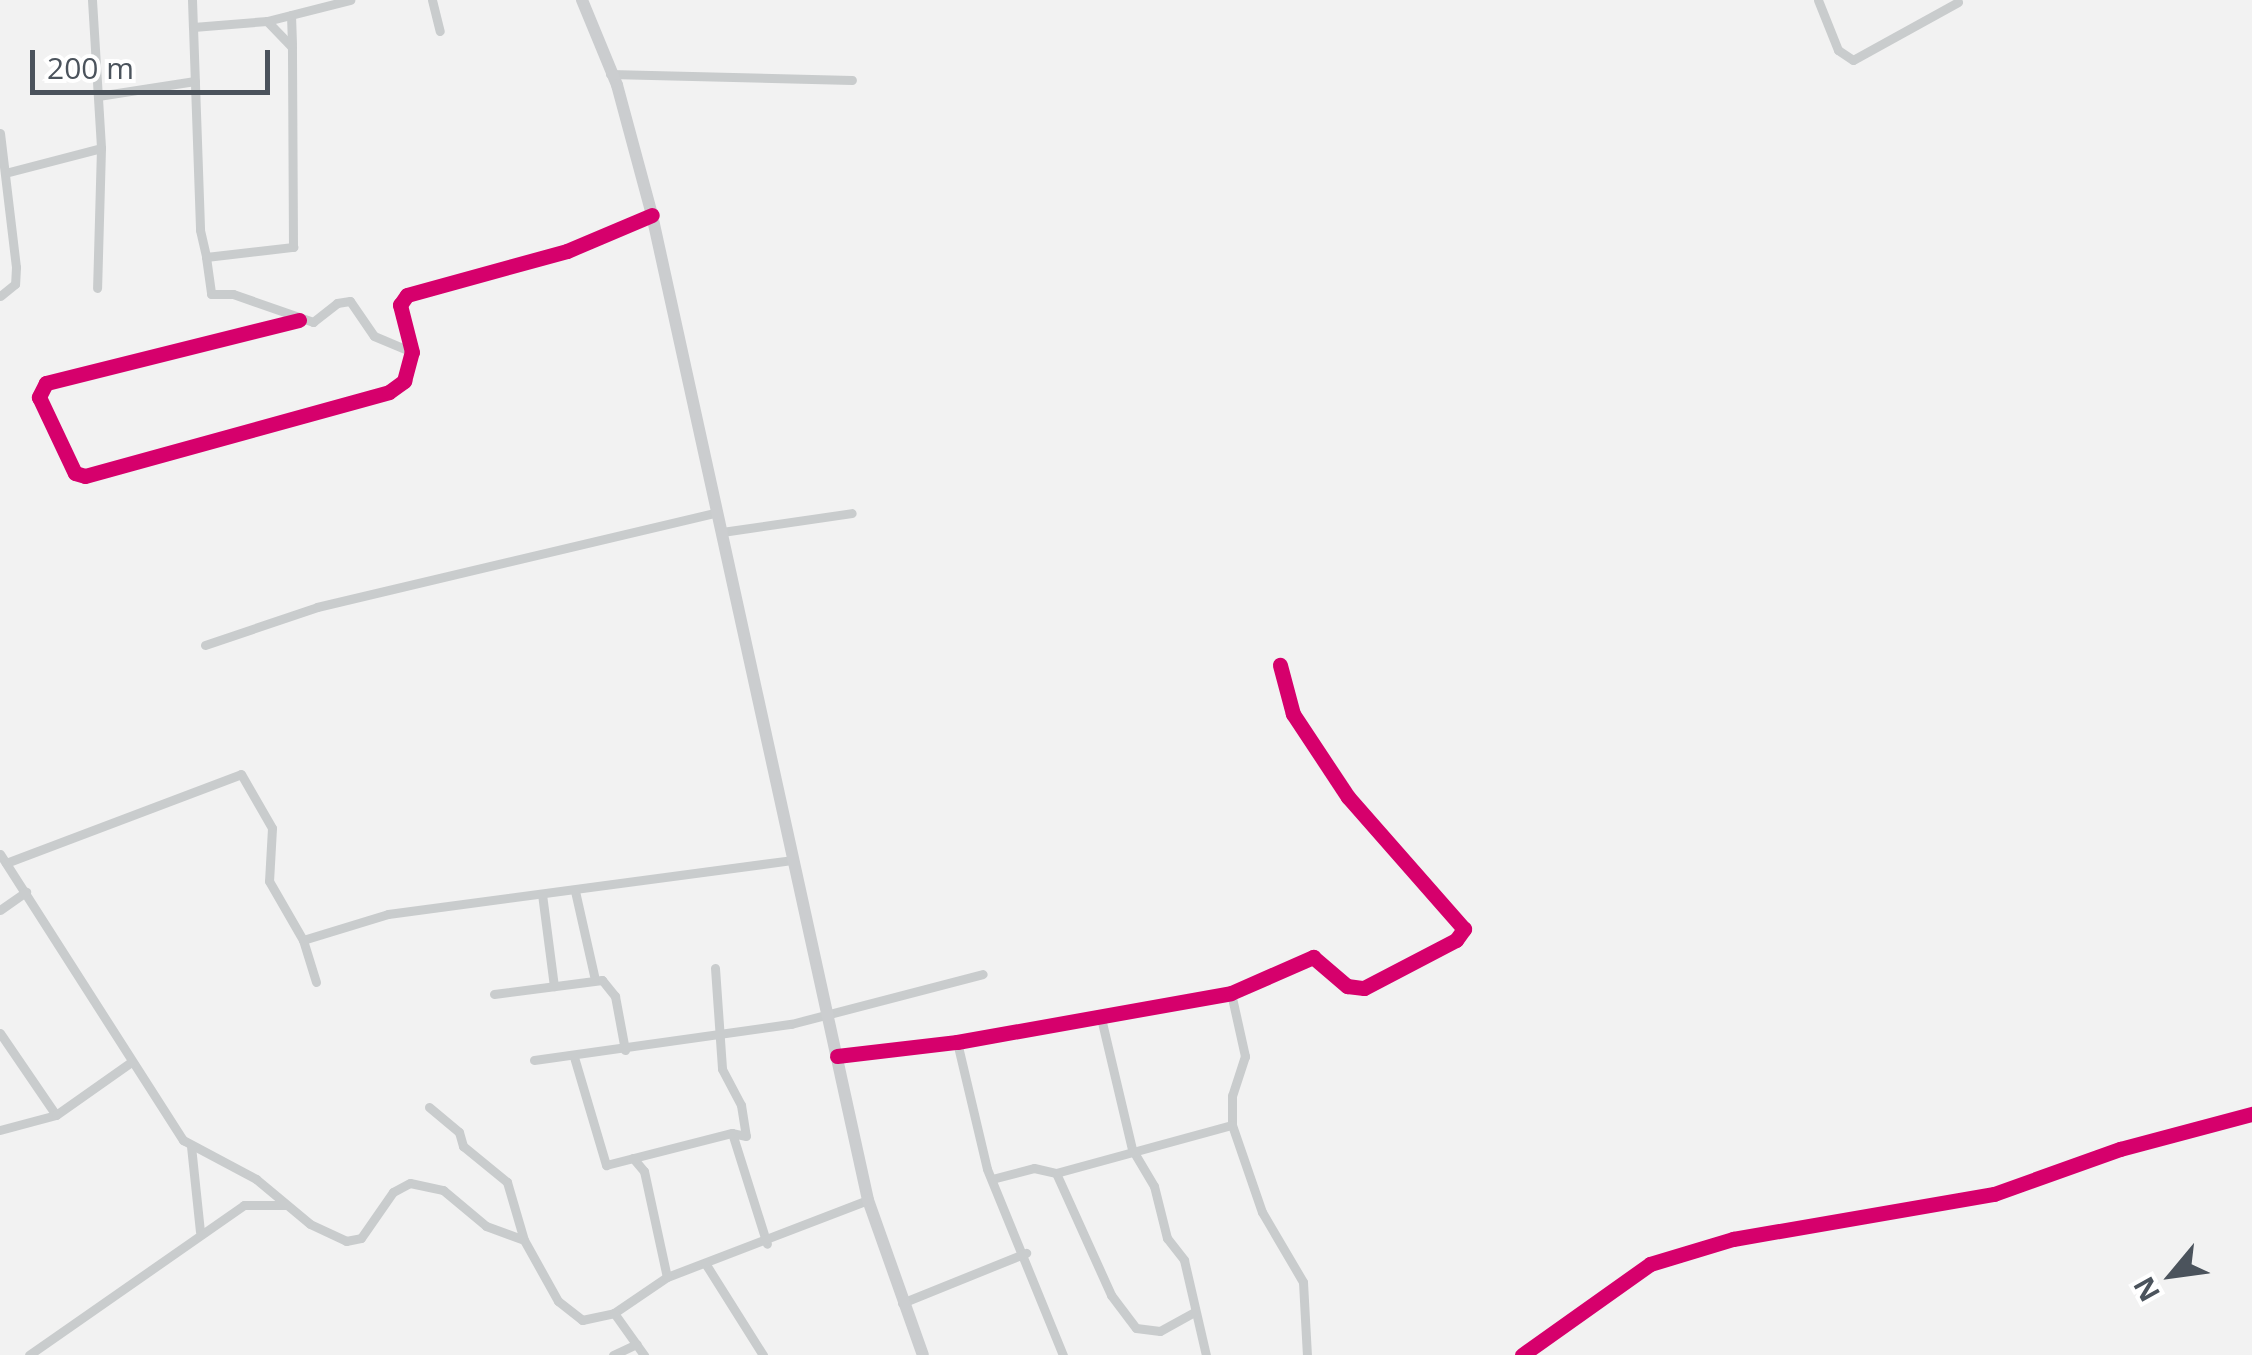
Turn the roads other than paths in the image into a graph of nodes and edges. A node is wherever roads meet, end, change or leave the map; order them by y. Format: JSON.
{"nodes":[{"id":1,"x":92,"y":0,"type":"edge"},
{"id":2,"x":192,"y":0,"type":"edge"},
{"id":3,"x":350,"y":0,"type":"edge"},
{"id":4,"x":432,"y":0,"type":"edge"},
{"id":5,"x":582,"y":0,"type":"edge"},
{"id":6,"x":1818,"y":0,"type":"edge"},
{"id":7,"x":1958,"y":2,"type":"dead end"},
{"id":8,"x":291,"y":15,"type":"junction"},
{"id":9,"x":267,"y":21,"type":"junction"},
{"id":10,"x":193,"y":27,"type":"junction"},
{"id":11,"x":440,"y":31,"type":"dead end"},
{"id":12,"x":292,"y":47,"type":"junction"},
{"id":13,"x":610,"y":74,"type":"junction"},
{"id":14,"x":195,"y":80,"type":"junction"},
{"id":15,"x":852,"y":80,"type":"dead end"},
{"id":16,"x":98,"y":96,"type":"junction"},
{"id":17,"x":0,"y":133,"type":"edge"},
{"id":18,"x":101,"y":148,"type":"junction"},
{"id":19,"x":9,"y":172,"type":"junction"},
{"id":20,"x":652,"y":214,"type":"junction"},
{"id":21,"x":206,"y":257,"type":"junction"},
{"id":22,"x":97,"y":288,"type":"dead end"},
{"id":23,"x":0,"y":296,"type":"edge"},
{"id":24,"x":299,"y":320,"type":"junction"},
{"id":25,"x":412,"y":352,"type":"junction"},
{"id":26,"x":718,"y":512,"type":"junction"},
{"id":27,"x":852,"y":514,"type":"dead end"},
{"id":28,"x":722,"y":532,"type":"junction"},
{"id":29,"x":205,"y":645,"type":"dead end"},
{"id":30,"x":1280,"y":665,"type":"dead end"},
{"id":31,"x":3,"y":858,"type":"edge"},
{"id":32,"x":793,"y":860,"type":"junction"},
{"id":33,"x":575,"y":891,"type":"junction"},
{"id":34,"x":26,"y":892,"type":"junction"},
{"id":35,"x":542,"y":894,"type":"junction"},
{"id":36,"x":0,"y":910,"type":"edge"},
{"id":37,"x":303,"y":940,"type":"junction"},
{"id":38,"x":715,"y":968,"type":"dead end"},
{"id":39,"x":983,"y":974,"type":"dead end"},
{"id":40,"x":596,"y":980,"type":"junction"},
{"id":41,"x":316,"y":982,"type":"dead end"},
{"id":42,"x":554,"y":986,"type":"junction"},
{"id":43,"x":1231,"y":993,"type":"junction"},
{"id":44,"x":494,"y":994,"type":"dead end"},
{"id":45,"x":826,"y":1012,"type":"junction"},
{"id":46,"x":1100,"y":1018,"type":"junction"},
{"id":47,"x":0,"y":1033,"type":"edge"},
{"id":48,"x":716,"y":1037,"type":"junction"},
{"id":49,"x":957,"y":1042,"type":"junction"},
{"id":50,"x":626,"y":1050,"type":"junction"},
{"id":51,"x":837,"y":1056,"type":"junction"},
{"id":52,"x":574,"y":1057,"type":"junction"},
{"id":53,"x":534,"y":1060,"type":"dead end"},
{"id":54,"x":131,"y":1062,"type":"junction"},
{"id":55,"x":429,"y":1107,"type":"dead end"},
{"id":56,"x":2252,"y":1114,"type":"edge"},
{"id":57,"x":56,"y":1115,"type":"junction"},
{"id":58,"x":1232,"y":1124,"type":"junction"},
{"id":59,"x":0,"y":1130,"type":"edge"},
{"id":60,"x":732,"y":1133,"type":"junction"},
{"id":61,"x":191,"y":1145,"type":"junction"},
{"id":62,"x":1132,"y":1149,"type":"junction"},
{"id":63,"x":632,"y":1158,"type":"junction"},
{"id":64,"x":1056,"y":1173,"type":"junction"},
{"id":65,"x":992,"y":1179,"type":"junction"},
{"id":66,"x":868,"y":1200,"type":"junction"},
{"id":67,"x":286,"y":1206,"type":"junction"},
{"id":68,"x":200,"y":1232,"type":"junction"},
{"id":69,"x":524,"y":1240,"type":"junction"},
{"id":70,"x":767,"y":1244,"type":"junction"},
{"id":71,"x":1026,"y":1254,"type":"junction"},
{"id":72,"x":705,"y":1263,"type":"junction"},
{"id":73,"x":667,"y":1277,"type":"junction"},
{"id":74,"x":902,"y":1303,"type":"junction"},
{"id":75,"x":1193,"y":1313,"type":"junction"},
{"id":76,"x":614,"y":1314,"type":"junction"},
{"id":77,"x":638,"y":1344,"type":"junction"},
{"id":78,"x":29,"y":1355,"type":"edge"},
{"id":79,"x":613,"y":1355,"type":"edge"},
{"id":80,"x":644,"y":1355,"type":"edge"},
{"id":81,"x":763,"y":1355,"type":"edge"},
{"id":82,"x":923,"y":1355,"type":"edge"},
{"id":83,"x":1063,"y":1355,"type":"edge"},
{"id":84,"x":1206,"y":1355,"type":"edge"},
{"id":85,"x":1308,"y":1355,"type":"edge"},
{"id":86,"x":1522,"y":1355,"type":"edge"}],
"edges":[{"from":1,"to":16,"type":"street"},
{"from":2,"to":10,"type":"street"},
{"from":3,"to":8,"type":"street"},
{"from":4,"to":11,"type":"street"},
{"from":5,"to":13,"type":"main road"},
{"from":6,"to":7,"type":"street"},
{"from":8,"to":9,"type":"street"},
{"from":8,"to":12,"type":"street"},
{"from":9,"to":10,"type":"street"},
{"from":9,"to":12,"type":"street"},
{"from":10,"to":14,"type":"street"},
{"from":12,"to":21,"type":"street"},
{"from":13,"to":15,"type":"street"},
{"from":13,"to":20,"type":"main road"},
{"from":14,"to":16,"type":"street"},
{"from":14,"to":21,"type":"street"},
{"from":16,"to":18,"type":"street"},
{"from":17,"to":19,"type":"street"},
{"from":18,"to":19,"type":"street"},
{"from":18,"to":22,"type":"street"},
{"from":19,"to":23,"type":"street"},
{"from":20,"to":25,"type":"street"},
{"from":20,"to":26,"type":"main road"},
{"from":21,"to":24,"type":"street"},
{"from":24,"to":25,"type":"street"},
{"from":24,"to":25,"type":"street"},
{"from":26,"to":28,"type":"main road"},
{"from":26,"to":29,"type":"street"},
{"from":27,"to":28,"type":"street"},
{"from":28,"to":32,"type":"main road"},
{"from":30,"to":43,"type":"street"},
{"from":31,"to":34,"type":"street"},
{"from":31,"to":37,"type":"street"},
{"from":32,"to":33,"type":"street"},
{"from":32,"to":45,"type":"main road"},
{"from":33,"to":35,"type":"street"},
{"from":33,"to":40,"type":"street"},
{"from":34,"to":36,"type":"street"},
{"from":34,"to":54,"type":"street"},
{"from":35,"to":37,"type":"street"},
{"from":35,"to":42,"type":"street"},
{"from":37,"to":41,"type":"street"},
{"from":38,"to":48,"type":"street"},
{"from":39,"to":45,"type":"street"},
{"from":40,"to":42,"type":"street"},
{"from":40,"to":50,"type":"street"},
{"from":42,"to":44,"type":"street"},
{"from":43,"to":46,"type":"street"},
{"from":43,"to":58,"type":"street"},
{"from":45,"to":48,"type":"street"},
{"from":45,"to":51,"type":"main road"},
{"from":46,"to":49,"type":"street"},
{"from":46,"to":62,"type":"street"},
{"from":47,"to":57,"type":"street"},
{"from":48,"to":50,"type":"street"},
{"from":48,"to":60,"type":"street"},
{"from":49,"to":51,"type":"street"},
{"from":49,"to":65,"type":"street"},
{"from":50,"to":52,"type":"street"},
{"from":51,"to":66,"type":"main road"},
{"from":52,"to":53,"type":"street"},
{"from":52,"to":63,"type":"street"},
{"from":54,"to":57,"type":"street"},
{"from":54,"to":61,"type":"street"},
{"from":55,"to":69,"type":"street"},
{"from":56,"to":86,"type":"street"},
{"from":57,"to":59,"type":"street"},
{"from":58,"to":62,"type":"street"},
{"from":58,"to":85,"type":"street"},
{"from":60,"to":63,"type":"street"},
{"from":60,"to":70,"type":"street"},
{"from":61,"to":67,"type":"street"},
{"from":61,"to":68,"type":"street"},
{"from":62,"to":64,"type":"street"},
{"from":62,"to":75,"type":"street"},
{"from":63,"to":73,"type":"street"},
{"from":64,"to":65,"type":"street"},
{"from":64,"to":75,"type":"street"},
{"from":65,"to":71,"type":"street"},
{"from":66,"to":70,"type":"street"},
{"from":66,"to":74,"type":"main road"},
{"from":67,"to":68,"type":"street"},
{"from":67,"to":69,"type":"street"},
{"from":68,"to":78,"type":"street"},
{"from":69,"to":76,"type":"street"},
{"from":70,"to":72,"type":"street"},
{"from":71,"to":74,"type":"street"},
{"from":71,"to":83,"type":"street"},
{"from":72,"to":73,"type":"street"},
{"from":72,"to":81,"type":"street"},
{"from":73,"to":76,"type":"street"},
{"from":74,"to":82,"type":"main road"},
{"from":75,"to":84,"type":"street"},
{"from":76,"to":77,"type":"street"},
{"from":77,"to":79,"type":"street"},
{"from":77,"to":80,"type":"street"}]}
